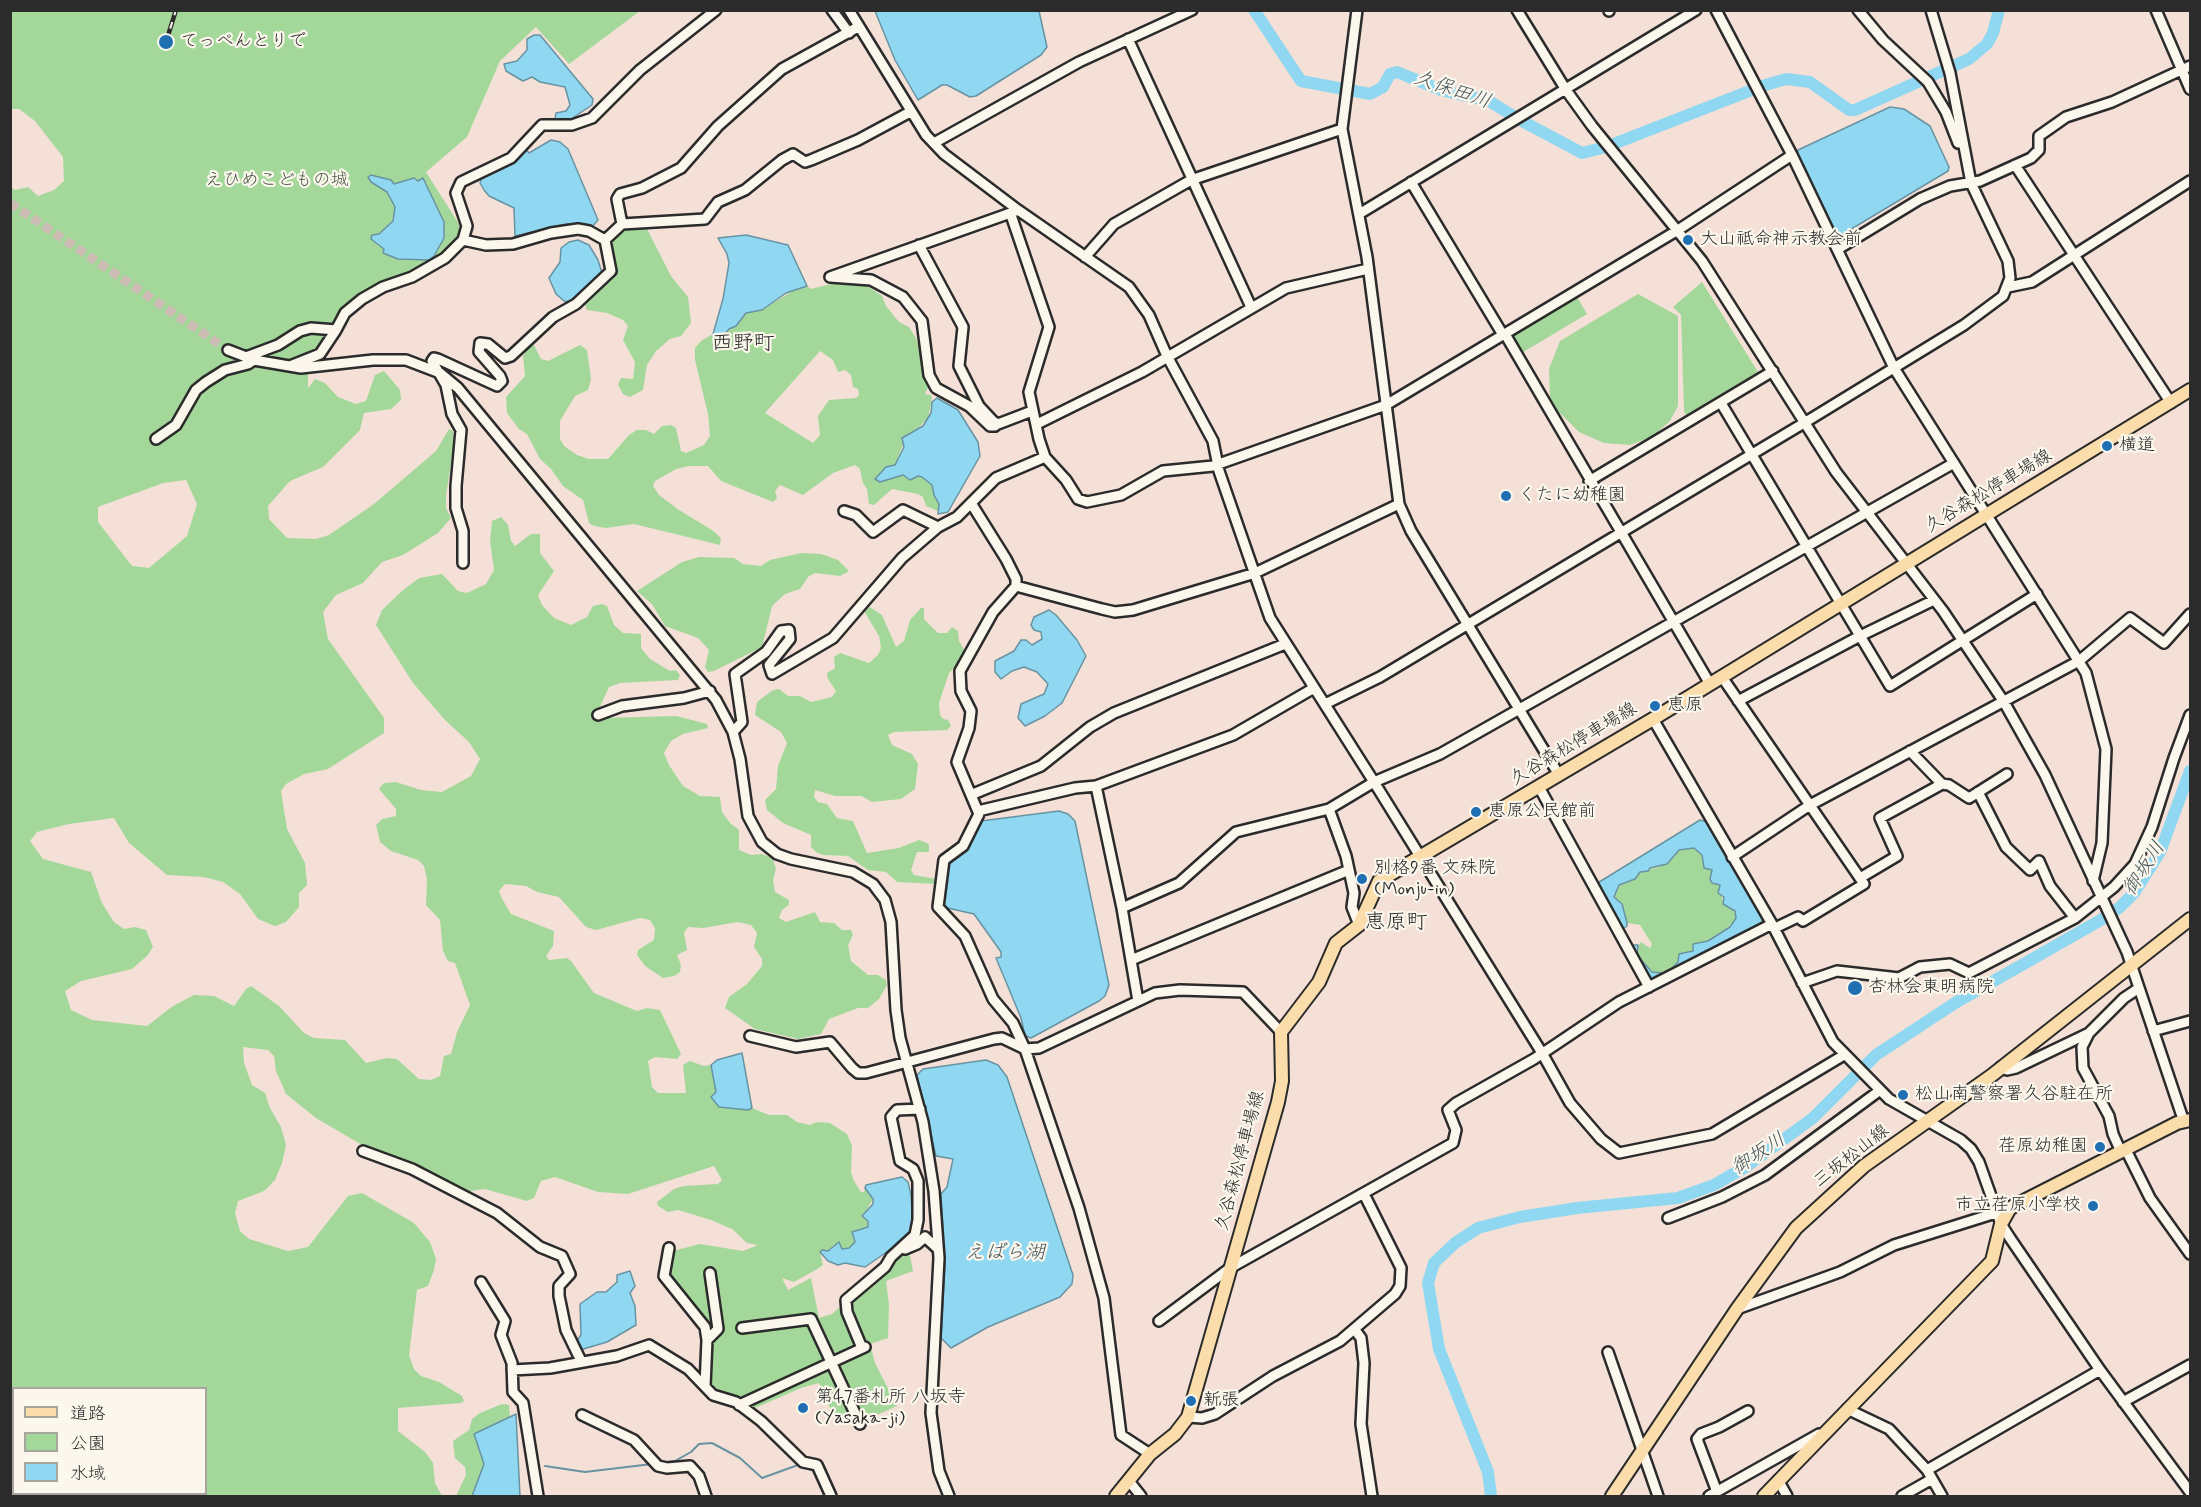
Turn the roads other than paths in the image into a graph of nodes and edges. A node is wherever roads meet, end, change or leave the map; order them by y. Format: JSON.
{"nodes":[{"id":1,"x":716,"y":10,"type":"edge"},
{"id":2,"x":832,"y":10,"type":"edge"},
{"id":3,"x":849,"y":10,"type":"edge"},
{"id":4,"x":1192,"y":10,"type":"edge"},
{"id":5,"x":1357,"y":10,"type":"edge"},
{"id":6,"x":1530,"y":10,"type":"edge"},
{"id":7,"x":1696,"y":10,"type":"edge"},
{"id":8,"x":1716,"y":10,"type":"edge"},
{"id":9,"x":1858,"y":10,"type":"edge"},
{"id":10,"x":1931,"y":10,"type":"edge"},
{"id":11,"x":2156,"y":10,"type":"edge"},
{"id":12,"x":1519,"y":13,"type":"edge"},
{"id":13,"x":858,"y":27,"type":"junction"},
{"id":14,"x":849,"y":33,"type":"junction"},
{"id":15,"x":1128,"y":39,"type":"junction"},
{"id":16,"x":2187,"y":68,"type":"edge"},
{"id":17,"x":1928,"y":83,"type":"junction"},
{"id":18,"x":2190,"y":89,"type":"edge"},
{"id":19,"x":1566,"y":90,"type":"junction"},
{"id":20,"x":1953,"y":91,"type":"junction"},
{"id":21,"x":910,"y":112,"type":"junction"},
{"id":22,"x":1342,"y":129,"type":"junction"},
{"id":23,"x":934,"y":143,"type":"junction"},
{"id":24,"x":1792,"y":155,"type":"junction"},
{"id":25,"x":1966,"y":165,"type":"junction"},
{"id":26,"x":2015,"y":165,"type":"junction"},
{"id":27,"x":1191,"y":180,"type":"junction"},
{"id":28,"x":2190,"y":181,"type":"edge"},
{"id":29,"x":1412,"y":183,"type":"junction"},
{"id":30,"x":1971,"y":183,"type":"junction"},
{"id":31,"x":1015,"y":212,"type":"junction"},
{"id":32,"x":1359,"y":214,"type":"junction"},
{"id":33,"x":622,"y":224,"type":"junction"},
{"id":34,"x":1678,"y":230,"type":"junction"},
{"id":35,"x":463,"y":240,"type":"junction"},
{"id":36,"x":604,"y":240,"type":"junction"},
{"id":37,"x":919,"y":245,"type":"junction"},
{"id":38,"x":1838,"y":249,"type":"junction"},
{"id":39,"x":2073,"y":255,"type":"junction"},
{"id":40,"x":1085,"y":257,"type":"junction"},
{"id":41,"x":1368,"y":269,"type":"junction"},
{"id":42,"x":2008,"y":287,"type":"junction"},
{"id":43,"x":1251,"y":307,"type":"junction"},
{"id":44,"x":336,"y":330,"type":"junction"},
{"id":45,"x":1504,"y":335,"type":"junction"},
{"id":46,"x":228,"y":350,"type":"tunnel mouth"},
{"id":47,"x":1167,"y":356,"type":"junction"},
{"id":48,"x":250,"y":359,"type":"junction"},
{"id":49,"x":290,"y":366,"type":"junction"},
{"id":50,"x":1894,"y":368,"type":"junction"},
{"id":51,"x":1773,"y":371,"type":"junction"},
{"id":52,"x":440,"y":373,"type":"junction"},
{"id":53,"x":2190,"y":390,"type":"edge"},
{"id":54,"x":1721,"y":403,"type":"junction"},
{"id":55,"x":2171,"y":403,"type":"junction"},
{"id":56,"x":1386,"y":405,"type":"junction"},
{"id":57,"x":1032,"y":411,"type":"junction"},
{"id":58,"x":997,"y":423,"type":"junction"},
{"id":59,"x":1804,"y":423,"type":"junction"},
{"id":60,"x":1037,"y":424,"type":"junction"},
{"id":61,"x":156,"y":439,"type":"dead end"},
{"id":62,"x":1752,"y":454,"type":"junction"},
{"id":63,"x":1045,"y":457,"type":"junction"},
{"id":64,"x":1954,"y":463,"type":"junction"},
{"id":65,"x":1218,"y":464,"type":"junction"},
{"id":66,"x":1589,"y":481,"type":"junction"},
{"id":67,"x":971,"y":502,"type":"junction"},
{"id":68,"x":1399,"y":504,"type":"junction"},
{"id":69,"x":844,"y":511,"type":"dead end"},
{"id":70,"x":1867,"y":513,"type":"junction"},
{"id":71,"x":1987,"y":516,"type":"junction"},
{"id":72,"x":938,"y":527,"type":"junction"},
{"id":73,"x":1620,"y":534,"type":"junction"},
{"id":74,"x":1807,"y":547,"type":"junction"},
{"id":75,"x":463,"y":563,"type":"dead end"},
{"id":76,"x":1905,"y":563,"type":"junction"},
{"id":77,"x":1256,"y":573,"type":"junction"},
{"id":78,"x":1016,"y":586,"type":"junction"},
{"id":79,"x":2037,"y":594,"type":"junction"},
{"id":80,"x":1934,"y":600,"type":"junction"},
{"id":81,"x":1840,"y":603,"type":"junction"},
{"id":82,"x":2190,"y":614,"type":"edge"},
{"id":83,"x":1673,"y":622,"type":"junction"},
{"id":84,"x":1468,"y":624,"type":"junction"},
{"id":85,"x":1860,"y":636,"type":"junction"},
{"id":86,"x":1964,"y":640,"type":"junction"},
{"id":87,"x":1285,"y":644,"type":"junction"},
{"id":88,"x":2079,"y":661,"type":"junction"},
{"id":89,"x":1722,"y":677,"type":"junction"},
{"id":90,"x":1710,"y":684,"type":"junction"},
{"id":91,"x":1314,"y":688,"type":"junction"},
{"id":92,"x":710,"y":690,"type":"junction"},
{"id":93,"x":1738,"y":701,"type":"junction"},
{"id":94,"x":2004,"y":702,"type":"junction"},
{"id":95,"x":1325,"y":704,"type":"junction"},
{"id":96,"x":1520,"y":709,"type":"junction"},
{"id":97,"x":598,"y":715,"type":"dead end"},
{"id":98,"x":2190,"y":715,"type":"edge"},
{"id":99,"x":1653,"y":719,"type":"junction"},
{"id":100,"x":733,"y":732,"type":"junction"},
{"id":101,"x":1910,"y":751,"type":"junction"},
{"id":102,"x":2007,"y":774,"type":"dead end"},
{"id":103,"x":1559,"y":775,"type":"junction"},
{"id":104,"x":1374,"y":782,"type":"junction"},
{"id":105,"x":1942,"y":784,"type":"junction"},
{"id":106,"x":1096,"y":786,"type":"junction"},
{"id":107,"x":1539,"y":787,"type":"junction"},
{"id":108,"x":1978,"y":792,"type":"junction"},
{"id":109,"x":973,"y":794,"type":"junction"},
{"id":110,"x":1810,"y":805,"type":"junction"},
{"id":111,"x":1329,"y":809,"type":"junction"},
{"id":112,"x":978,"y":810,"type":"junction"},
{"id":113,"x":1418,"y":855,"type":"junction"},
{"id":114,"x":1732,"y":856,"type":"junction"},
{"id":115,"x":1349,"y":870,"type":"junction"},
{"id":116,"x":1860,"y":878,"type":"junction"},
{"id":117,"x":2093,"y":881,"type":"junction"},
{"id":118,"x":2102,"y":898,"type":"junction"},
{"id":119,"x":1122,"y":908,"type":"junction"},
{"id":120,"x":2075,"y":918,"type":"junction"},
{"id":121,"x":2190,"y":919,"type":"edge"},
{"id":122,"x":1359,"y":925,"type":"junction"},
{"id":123,"x":1773,"y":926,"type":"junction"},
{"id":124,"x":1131,"y":960,"type":"junction"},
{"id":125,"x":2131,"y":966,"type":"junction"},
{"id":126,"x":1802,"y":983,"type":"junction"},
{"id":127,"x":1648,"y":987,"type":"junction"},
{"id":128,"x":2139,"y":988,"type":"junction"},
{"id":129,"x":1138,"y":1001,"type":"junction"},
{"id":130,"x":2190,"y":1021,"type":"edge"},
{"id":131,"x":2153,"y":1031,"type":"junction"},
{"id":132,"x":1281,"y":1032,"type":"junction"},
{"id":133,"x":2089,"y":1033,"type":"junction"},
{"id":134,"x":750,"y":1036,"type":"dead end"},
{"id":135,"x":1025,"y":1049,"type":"junction"},
{"id":136,"x":1542,"y":1053,"type":"junction"},
{"id":137,"x":1847,"y":1059,"type":"junction"},
{"id":138,"x":908,"y":1063,"type":"junction"},
{"id":139,"x":2001,"y":1067,"type":"junction"},
{"id":140,"x":1879,"y":1091,"type":"junction"},
{"id":141,"x":920,"y":1109,"type":"junction"},
{"id":142,"x":2187,"y":1121,"type":"edge"},
{"id":143,"x":1927,"y":1122,"type":"junction"},
{"id":144,"x":363,"y":1151,"type":"dead end"},
{"id":145,"x":2124,"y":1151,"type":"junction"},
{"id":146,"x":1364,"y":1194,"type":"junction"},
{"id":147,"x":1668,"y":1218,"type":"dead end"},
{"id":148,"x":1999,"y":1218,"type":"junction"},
{"id":149,"x":669,"y":1248,"type":"dead end"},
{"id":150,"x":938,"y":1249,"type":"junction"},
{"id":151,"x":898,"y":1252,"type":"junction"},
{"id":152,"x":2190,"y":1254,"type":"edge"},
{"id":153,"x":1230,"y":1268,"type":"junction"},
{"id":154,"x":710,"y":1273,"type":"dead end"},
{"id":155,"x":481,"y":1282,"type":"dead end"},
{"id":156,"x":1737,"y":1309,"type":"junction"},
{"id":157,"x":1159,"y":1321,"type":"dead end"},
{"id":158,"x":742,"y":1328,"type":"dead end"},
{"id":159,"x":1355,"y":1330,"type":"junction"},
{"id":160,"x":707,"y":1340,"type":"junction"},
{"id":161,"x":1608,"y":1352,"type":"dead end"},
{"id":162,"x":581,"y":1361,"type":"junction"},
{"id":163,"x":832,"y":1363,"type":"junction"},
{"id":164,"x":2190,"y":1365,"type":"edge"},
{"id":165,"x":513,"y":1370,"type":"junction"},
{"id":166,"x":2100,"y":1370,"type":"junction"},
{"id":167,"x":705,"y":1386,"type":"junction"},
{"id":168,"x":2123,"y":1402,"type":"junction"},
{"id":169,"x":739,"y":1405,"type":"junction"},
{"id":170,"x":1847,"y":1409,"type":"junction"},
{"id":171,"x":1748,"y":1410,"type":"dead end"},
{"id":172,"x":582,"y":1415,"type":"dead end"},
{"id":173,"x":1188,"y":1417,"type":"junction"},
{"id":174,"x":860,"y":1424,"type":"dead end"},
{"id":175,"x":1824,"y":1431,"type":"junction"},
{"id":176,"x":1643,"y":1451,"type":"junction"},
{"id":177,"x":1150,"y":1455,"type":"junction"},
{"id":178,"x":1930,"y":1475,"type":"junction"},
{"id":179,"x":1129,"y":1480,"type":"junction"},
{"id":180,"x":1778,"y":1480,"type":"junction"},
{"id":181,"x":2190,"y":1492,"type":"edge"},
{"id":182,"x":1713,"y":1494,"type":"edge"},
{"id":183,"x":538,"y":1497,"type":"edge"},
{"id":184,"x":706,"y":1497,"type":"edge"},
{"id":185,"x":831,"y":1497,"type":"edge"},
{"id":186,"x":950,"y":1497,"type":"edge"},
{"id":187,"x":1116,"y":1497,"type":"edge"},
{"id":188,"x":1140,"y":1497,"type":"edge"},
{"id":189,"x":1372,"y":1497,"type":"edge"},
{"id":190,"x":1612,"y":1497,"type":"edge"},
{"id":191,"x":1658,"y":1497,"type":"edge"},
{"id":192,"x":1764,"y":1497,"type":"edge"},
{"id":193,"x":1787,"y":1497,"type":"edge"},
{"id":194,"x":1902,"y":1497,"type":"edge"},
{"id":195,"x":1942,"y":1497,"type":"edge"}],
"edges":[{"from":1,"to":35,"type":"street"},
{"from":2,"to":14,"type":"street"},
{"from":3,"to":13,"type":"street"},
{"from":4,"to":15,"type":"street"},
{"from":5,"to":22,"type":"street"},
{"from":6,"to":12,"type":"street"},
{"from":7,"to":19,"type":"street"},
{"from":8,"to":24,"type":"street"},
{"from":9,"to":17,"type":"street"},
{"from":10,"to":20,"type":"street"},
{"from":11,"to":16,"type":"street"},
{"from":12,"to":19,"type":"street"},
{"from":13,"to":14,"type":"street"},
{"from":13,"to":21,"type":"street"},
{"from":14,"to":33,"type":"street"},
{"from":15,"to":23,"type":"street"},
{"from":15,"to":27,"type":"street"},
{"from":16,"to":18,"type":"street"},
{"from":16,"to":26,"type":"street"},
{"from":17,"to":20,"type":"street"},
{"from":17,"to":25,"type":"street"},
{"from":19,"to":29,"type":"street"},
{"from":19,"to":34,"type":"street"},
{"from":20,"to":25,"type":"street"},
{"from":21,"to":23,"type":"street"},
{"from":21,"to":33,"type":"street"},
{"from":22,"to":27,"type":"street"},
{"from":22,"to":32,"type":"street"},
{"from":23,"to":31,"type":"street"},
{"from":24,"to":34,"type":"street"},
{"from":24,"to":38,"type":"street"},
{"from":25,"to":30,"type":"street"},
{"from":26,"to":30,"type":"street"},
{"from":26,"to":39,"type":"street"},
{"from":27,"to":40,"type":"street"},
{"from":27,"to":43,"type":"street"},
{"from":28,"to":39,"type":"street"},
{"from":29,"to":32,"type":"street"},
{"from":29,"to":45,"type":"street"},
{"from":30,"to":38,"type":"street"},
{"from":30,"to":42,"type":"street"},
{"from":31,"to":37,"type":"street"},
{"from":31,"to":40,"type":"street"},
{"from":31,"to":57,"type":"street"},
{"from":32,"to":41,"type":"street"},
{"from":33,"to":36,"type":"street"},
{"from":34,"to":45,"type":"street"},
{"from":34,"to":51,"type":"street"},
{"from":35,"to":36,"type":"street"},
{"from":35,"to":44,"type":"street"},
{"from":36,"to":52,"type":"street"},
{"from":37,"to":58,"type":"street"},
{"from":37,"to":58,"type":"street"},
{"from":38,"to":50,"type":"street"},
{"from":39,"to":42,"type":"street"},
{"from":39,"to":55,"type":"street"},
{"from":40,"to":47,"type":"street"},
{"from":41,"to":43,"type":"street"},
{"from":41,"to":56,"type":"street"},
{"from":42,"to":50,"type":"street"},
{"from":43,"to":47,"type":"street"},
{"from":44,"to":48,"type":"street"},
{"from":44,"to":49,"type":"street"},
{"from":45,"to":56,"type":"street"},
{"from":45,"to":66,"type":"street"},
{"from":46,"to":48,"type":"street"},
{"from":47,"to":60,"type":"street"},
{"from":47,"to":65,"type":"street"},
{"from":48,"to":49,"type":"street"},
{"from":48,"to":61,"type":"street"},
{"from":49,"to":52,"type":"street"},
{"from":50,"to":59,"type":"street"},
{"from":50,"to":64,"type":"street"},
{"from":51,"to":54,"type":"street"},
{"from":51,"to":59,"type":"street"},
{"from":52,"to":75,"type":"street"},
{"from":52,"to":92,"type":"street"},
{"from":53,"to":55,"type":"main road","name":"久谷森松停車場線"},
{"from":54,"to":62,"type":"street"},
{"from":54,"to":66,"type":"street"},
{"from":55,"to":71,"type":"main road","name":"久谷森松停車場線"},
{"from":56,"to":65,"type":"street"},
{"from":56,"to":68,"type":"street"},
{"from":57,"to":58,"type":"street"},
{"from":57,"to":60,"type":"street"},
{"from":59,"to":62,"type":"street"},
{"from":59,"to":70,"type":"street"},
{"from":60,"to":63,"type":"street"},
{"from":62,"to":73,"type":"street"},
{"from":62,"to":74,"type":"street"},
{"from":63,"to":65,"type":"street"},
{"from":63,"to":67,"type":"street"},
{"from":64,"to":70,"type":"street"},
{"from":64,"to":71,"type":"street"},
{"from":65,"to":77,"type":"street"},
{"from":66,"to":73,"type":"street"},
{"from":67,"to":72,"type":"street"},
{"from":67,"to":78,"type":"street"},
{"from":68,"to":77,"type":"street"},
{"from":68,"to":84,"type":"street"},
{"from":69,"to":72,"type":"street"},
{"from":70,"to":74,"type":"street"},
{"from":70,"to":76,"type":"street"},
{"from":71,"to":76,"type":"main road","name":"久谷森松停車場線"},
{"from":71,"to":79,"type":"street"},
{"from":72,"to":100,"type":"street"},
{"from":73,"to":83,"type":"street"},
{"from":73,"to":84,"type":"street"},
{"from":74,"to":81,"type":"street"},
{"from":74,"to":83,"type":"street"},
{"from":76,"to":80,"type":"street"},
{"from":76,"to":81,"type":"main road","name":"久谷森松停車場線"},
{"from":77,"to":78,"type":"street"},
{"from":77,"to":87,"type":"street"},
{"from":78,"to":109,"type":"street"},
{"from":79,"to":86,"type":"street"},
{"from":79,"to":88,"type":"street"},
{"from":80,"to":85,"type":"street"},
{"from":80,"to":86,"type":"street"},
{"from":81,"to":85,"type":"street"},
{"from":81,"to":89,"type":"main road","name":"久谷森松停車場線"},
{"from":82,"to":88,"type":"street"},
{"from":83,"to":90,"type":"street"},
{"from":83,"to":96,"type":"street"},
{"from":84,"to":95,"type":"street"},
{"from":84,"to":96,"type":"street"},
{"from":85,"to":86,"type":"street"},
{"from":85,"to":93,"type":"street"},
{"from":86,"to":94,"type":"street"},
{"from":87,"to":91,"type":"street"},
{"from":87,"to":109,"type":"street"},
{"from":88,"to":94,"type":"street"},
{"from":88,"to":117,"type":"street"},
{"from":89,"to":90,"type":"main road","name":"久谷森松停車場線"},
{"from":89,"to":93,"type":"street"},
{"from":90,"to":99,"type":"main road","name":"久谷森松停車場線"},
{"from":91,"to":95,"type":"street"},
{"from":91,"to":106,"type":"street"},
{"from":92,"to":97,"type":"street"},
{"from":92,"to":100,"type":"street"},
{"from":93,"to":110,"type":"street"},
{"from":94,"to":101,"type":"street"},
{"from":94,"to":117,"type":"street"},
{"from":95,"to":104,"type":"street"},
{"from":96,"to":103,"type":"street"},
{"from":96,"to":104,"type":"street"},
{"from":98,"to":118,"type":"street"},
{"from":99,"to":103,"type":"main road","name":"久谷森松停車場線"},
{"from":99,"to":114,"type":"street"},
{"from":100,"to":138,"type":"street"},
{"from":101,"to":105,"type":"street"},
{"from":101,"to":110,"type":"street"},
{"from":102,"to":108,"type":"street"},
{"from":103,"to":107,"type":"main road","name":"久谷森松停車場線"},
{"from":104,"to":111,"type":"street"},
{"from":104,"to":113,"type":"street"},
{"from":105,"to":108,"type":"street"},
{"from":105,"to":116,"type":"street"},
{"from":106,"to":112,"type":"street"},
{"from":106,"to":119,"type":"street"},
{"from":107,"to":113,"type":"main road","name":"久谷森松停車場線"},
{"from":107,"to":127,"type":"street"},
{"from":108,"to":120,"type":"street"},
{"from":109,"to":112,"type":"street"},
{"from":110,"to":114,"type":"street"},
{"from":110,"to":116,"type":"street"},
{"from":111,"to":115,"type":"street"},
{"from":111,"to":119,"type":"street"},
{"from":112,"to":135,"type":"street"},
{"from":113,"to":122,"type":"main road","name":"久谷森松停車場線"},
{"from":113,"to":136,"type":"street"},
{"from":114,"to":123,"type":"street"},
{"from":115,"to":122,"type":"street"},
{"from":115,"to":124,"type":"street"},
{"from":116,"to":123,"type":"street"},
{"from":117,"to":118,"type":"street"},
{"from":118,"to":120,"type":"street"},
{"from":118,"to":125,"type":"street"},
{"from":119,"to":124,"type":"street"},
{"from":120,"to":126,"type":"street"},
{"from":121,"to":125,"type":"main road","name":"三坂松山線"},
{"from":122,"to":132,"type":"main road","name":"久谷森松停車場線"},
{"from":123,"to":126,"type":"street"},
{"from":123,"to":127,"type":"street"},
{"from":124,"to":129,"type":"street"},
{"from":125,"to":128,"type":"street"},
{"from":125,"to":139,"type":"main road","name":"三坂松山線"},
{"from":126,"to":137,"type":"street"},
{"from":127,"to":136,"type":"street"},
{"from":128,"to":131,"type":"street"},
{"from":128,"to":133,"type":"street"},
{"from":129,"to":132,"type":"street"},
{"from":129,"to":135,"type":"street"},
{"from":130,"to":131,"type":"street"},
{"from":131,"to":142,"type":"street"},
{"from":132,"to":153,"type":"main road","name":"久谷森松停車場線"},
{"from":133,"to":139,"type":"street"},
{"from":133,"to":145,"type":"street"},
{"from":134,"to":138,"type":"street"},
{"from":135,"to":138,"type":"street"},
{"from":135,"to":177,"type":"street"},
{"from":136,"to":137,"type":"street"},
{"from":136,"to":146,"type":"street"},
{"from":137,"to":140,"type":"street"},
{"from":138,"to":141,"type":"street"},
{"from":139,"to":143,"type":"main road","name":"三坂松山線"},
{"from":140,"to":143,"type":"street"},
{"from":140,"to":147,"type":"street"},
{"from":141,"to":150,"type":"street"},
{"from":141,"to":151,"type":"street"},
{"from":142,"to":145,"type":"main road"},
{"from":143,"to":148,"type":"street"},
{"from":143,"to":156,"type":"main road","name":"三坂松山線"},
{"from":144,"to":162,"type":"street"},
{"from":145,"to":148,"type":"main road"},
{"from":145,"to":152,"type":"street"},
{"from":146,"to":153,"type":"street"},
{"from":146,"to":159,"type":"street"},
{"from":148,"to":156,"type":"street"},
{"from":148,"to":166,"type":"street"},
{"from":148,"to":170,"type":"main road"},
{"from":149,"to":160,"type":"street"},
{"from":150,"to":151,"type":"street"},
{"from":150,"to":186,"type":"street"},
{"from":151,"to":163,"type":"street"},
{"from":153,"to":157,"type":"street"},
{"from":153,"to":173,"type":"main road","name":"久谷森松停車場線"},
{"from":154,"to":160,"type":"street"},
{"from":155,"to":165,"type":"street"},
{"from":156,"to":176,"type":"main road","name":"三坂松山線"},
{"from":158,"to":163,"type":"street"},
{"from":159,"to":173,"type":"street"},
{"from":159,"to":189,"type":"street"},
{"from":160,"to":167,"type":"street"},
{"from":161,"to":176,"type":"street"},
{"from":162,"to":165,"type":"street"},
{"from":162,"to":167,"type":"street"},
{"from":163,"to":169,"type":"street"},
{"from":163,"to":174,"type":"street"},
{"from":164,"to":168,"type":"street"},
{"from":165,"to":183,"type":"street"},
{"from":166,"to":168,"type":"street"},
{"from":166,"to":178,"type":"street"},
{"from":167,"to":169,"type":"street"},
{"from":168,"to":181,"type":"street"},
{"from":169,"to":185,"type":"street"},
{"from":170,"to":175,"type":"main road"},
{"from":170,"to":178,"type":"street"},
{"from":171,"to":182,"type":"street"},
{"from":172,"to":184,"type":"street"},
{"from":173,"to":177,"type":"main road","name":"久谷森松停車場線"},
{"from":175,"to":180,"type":"main road"},
{"from":175,"to":182,"type":"street"},
{"from":176,"to":190,"type":"main road","name":"三坂松山線"},
{"from":176,"to":191,"type":"street"},
{"from":177,"to":179,"type":"main road","name":"久谷森松停車場線"},
{"from":178,"to":194,"type":"street"},
{"from":178,"to":195,"type":"street"},
{"from":179,"to":187,"type":"main road","name":"久谷森松停車場線"},
{"from":179,"to":188,"type":"street"},
{"from":180,"to":192,"type":"main road"},
{"from":180,"to":193,"type":"street"}]}
